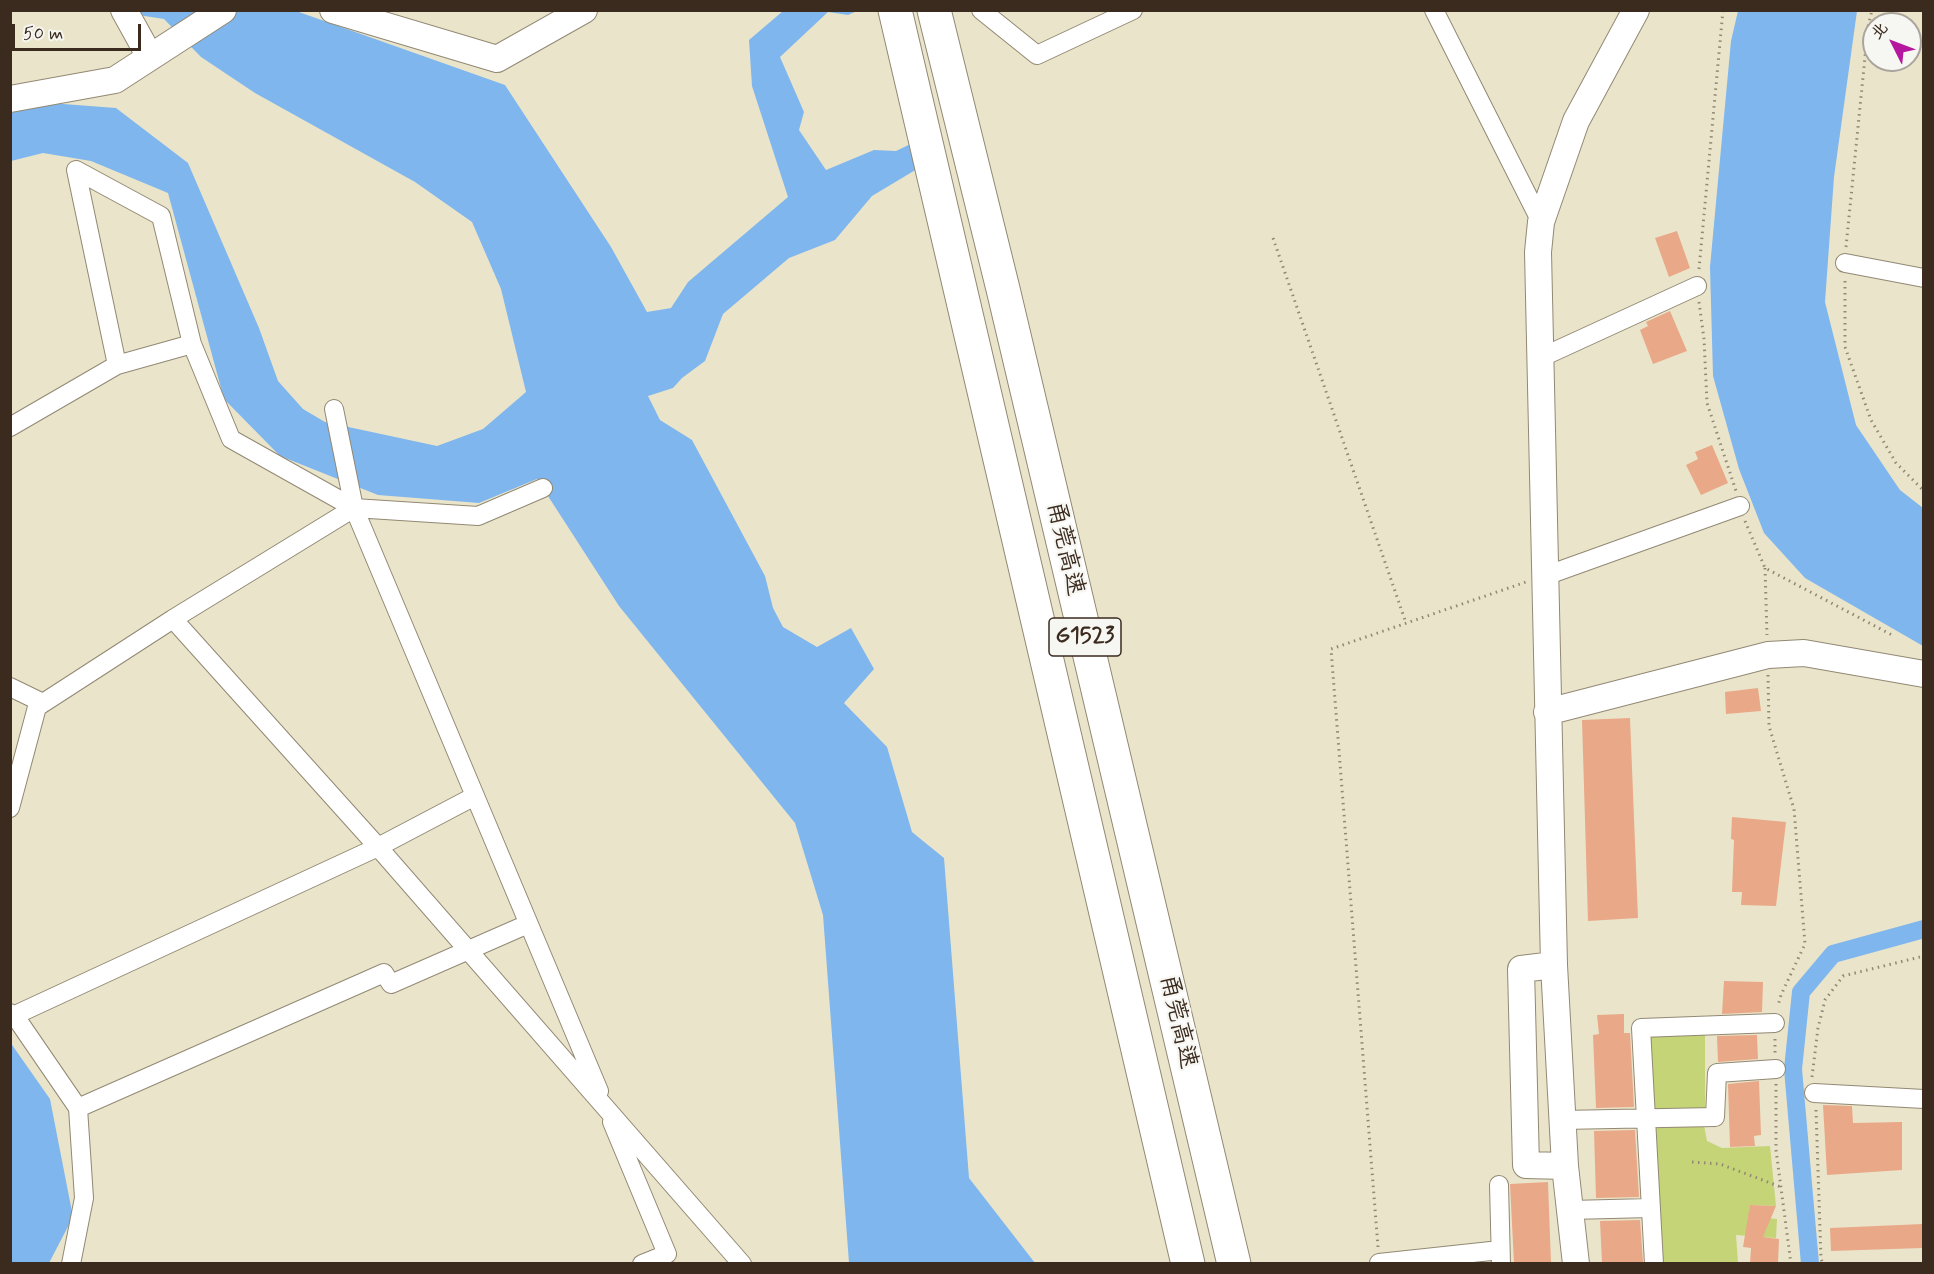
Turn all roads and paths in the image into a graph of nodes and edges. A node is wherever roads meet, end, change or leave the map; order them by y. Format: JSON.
{"nodes":[{"id":1,"x":124,"y":10,"type":"edge"},
{"id":2,"x":223,"y":10,"type":"edge"},
{"id":3,"x":333,"y":10,"type":"edge"},
{"id":4,"x":584,"y":10,"type":"edge"},
{"id":5,"x":896,"y":10,"type":"edge"},
{"id":6,"x":934,"y":10,"type":"edge"},
{"id":7,"x":981,"y":10,"type":"edge"},
{"id":8,"x":1132,"y":10,"type":"edge"},
{"id":9,"x":1434,"y":10,"type":"edge"},
{"id":10,"x":1635,"y":10,"type":"edge"},
{"id":11,"x":1723,"y":10,"type":"edge"},
{"id":12,"x":150,"y":57,"type":"junction"},
{"id":13,"x":10,"y":99,"type":"edge"},
{"id":14,"x":1541,"y":222,"type":"junction"},
{"id":15,"x":1273,"y":238,"type":"dead end"},
{"id":16,"x":1845,"y":263,"type":"dead end"},
{"id":17,"x":1923,"y":278,"type":"edge"},
{"id":18,"x":1697,"y":286,"type":"junction"},
{"id":19,"x":192,"y":344,"type":"junction"},
{"id":20,"x":1540,"y":358,"type":"junction"},
{"id":21,"x":117,"y":365,"type":"junction"},
{"id":22,"x":335,"y":415,"type":"dead end"},
{"id":23,"x":10,"y":427,"type":"edge"},
{"id":24,"x":543,"y":488,"type":"dead end"},
{"id":25,"x":1740,"y":506,"type":"junction"},
{"id":26,"x":354,"y":508,"type":"junction"},
{"id":27,"x":1765,"y":568,"type":"junction"},
{"id":28,"x":1545,"y":576,"type":"junction"},
{"id":29,"x":173,"y":619,"type":"junction"},
{"id":30,"x":1406,"y":623,"type":"junction"},
{"id":31,"x":1892,"y":635,"type":"dead end"},
{"id":32,"x":1768,"y":655,"type":"junction"},
{"id":33,"x":1923,"y":674,"type":"edge"},
{"id":34,"x":10,"y":687,"type":"edge"},
{"id":35,"x":43,"y":703,"type":"junction"},
{"id":36,"x":1547,"y":712,"type":"junction"},
{"id":37,"x":475,"y":796,"type":"junction"},
{"id":38,"x":10,"y":808,"type":"edge"},
{"id":39,"x":378,"y":847,"type":"junction"},
{"id":40,"x":528,"y":924,"type":"junction"},
{"id":41,"x":468,"y":951,"type":"junction"},
{"id":42,"x":1554,"y":965,"type":"junction"},
{"id":43,"x":12,"y":1015,"type":"edge"},
{"id":44,"x":1775,"y":1023,"type":"junction"},
{"id":45,"x":1776,"y":1069,"type":"junction"},
{"id":46,"x":1814,"y":1094,"type":"dead end"},
{"id":47,"x":1923,"y":1099,"type":"edge"},
{"id":48,"x":605,"y":1107,"type":"junction"},
{"id":49,"x":78,"y":1108,"type":"junction"},
{"id":50,"x":1646,"y":1119,"type":"junction"},
{"id":51,"x":1562,"y":1120,"type":"junction"},
{"id":52,"x":1692,"y":1162,"type":"dead end"},
{"id":53,"x":1565,"y":1166,"type":"junction"},
{"id":54,"x":1499,"y":1185,"type":"dead end"},
{"id":55,"x":1781,"y":1187,"type":"junction"},
{"id":56,"x":1651,"y":1208,"type":"junction"},
{"id":57,"x":1570,"y":1210,"type":"junction"},
{"id":58,"x":1500,"y":1257,"type":"edge"},
{"id":59,"x":70,"y":1263,"type":"edge"},
{"id":60,"x":642,"y":1263,"type":"edge"},
{"id":61,"x":742,"y":1263,"type":"edge"},
{"id":62,"x":1188,"y":1263,"type":"edge"},
{"id":63,"x":1234,"y":1263,"type":"edge"},
{"id":64,"x":1379,"y":1263,"type":"edge"},
{"id":65,"x":1575,"y":1263,"type":"edge"},
{"id":66,"x":1654,"y":1263,"type":"edge"},
{"id":67,"x":1791,"y":1263,"type":"edge"}],
"edges":[{"from":1,"to":12,"type":"street"},
{"from":2,"to":12,"type":"street"},
{"from":3,"to":4,"type":"street"},
{"from":5,"to":62,"type":"highway","name":"甬莞高速","number":"G1523"},
{"from":6,"to":63,"type":"highway","name":"甬莞高速","number":"G1523"},
{"from":7,"to":8,"type":"street"},
{"from":9,"to":14,"type":"street"},
{"from":10,"to":14,"type":"street"},
{"from":11,"to":18,"type":"path"},
{"from":12,"to":13,"type":"street"},
{"from":14,"to":20,"type":"street"},
{"from":15,"to":30,"type":"path"},
{"from":16,"to":17,"type":"street"},
{"from":18,"to":20,"type":"street"},
{"from":18,"to":25,"type":"path"},
{"from":19,"to":21,"type":"street"},
{"from":19,"to":21,"type":"street"},
{"from":19,"to":26,"type":"street"},
{"from":20,"to":28,"type":"street"},
{"from":21,"to":23,"type":"street"},
{"from":22,"to":26,"type":"street"},
{"from":24,"to":26,"type":"street"},
{"from":25,"to":27,"type":"path"},
{"from":25,"to":28,"type":"street"},
{"from":26,"to":29,"type":"street"},
{"from":26,"to":37,"type":"street"},
{"from":27,"to":31,"type":"path"},
{"from":27,"to":32,"type":"path"},
{"from":28,"to":30,"type":"path"},
{"from":28,"to":36,"type":"street"},
{"from":29,"to":35,"type":"street"},
{"from":29,"to":39,"type":"street"},
{"from":30,"to":64,"type":"path"},
{"from":32,"to":33,"type":"street"},
{"from":32,"to":36,"type":"street"},
{"from":32,"to":44,"type":"path"},
{"from":34,"to":35,"type":"street"},
{"from":35,"to":38,"type":"street"},
{"from":36,"to":42,"type":"street"},
{"from":37,"to":39,"type":"street"},
{"from":37,"to":40,"type":"street"},
{"from":39,"to":41,"type":"street"},
{"from":39,"to":43,"type":"street"},
{"from":40,"to":41,"type":"street"},
{"from":40,"to":48,"type":"street"},
{"from":41,"to":48,"type":"street"},
{"from":41,"to":49,"type":"street"},
{"from":42,"to":51,"type":"street"},
{"from":42,"to":53,"type":"street"},
{"from":43,"to":49,"type":"street"},
{"from":44,"to":45,"type":"path"},
{"from":44,"to":50,"type":"street"},
{"from":45,"to":50,"type":"street"},
{"from":45,"to":55,"type":"path"},
{"from":46,"to":47,"type":"street"},
{"from":48,"to":60,"type":"street"},
{"from":48,"to":61,"type":"street"},
{"from":49,"to":59,"type":"street"},
{"from":50,"to":51,"type":"street"},
{"from":50,"to":56,"type":"street"},
{"from":51,"to":53,"type":"street"},
{"from":52,"to":55,"type":"path"},
{"from":53,"to":57,"type":"street"},
{"from":54,"to":58,"type":"street"},
{"from":55,"to":67,"type":"path"},
{"from":56,"to":57,"type":"street"},
{"from":56,"to":66,"type":"street"},
{"from":57,"to":65,"type":"street"},
{"from":58,"to":64,"type":"street"}]}
